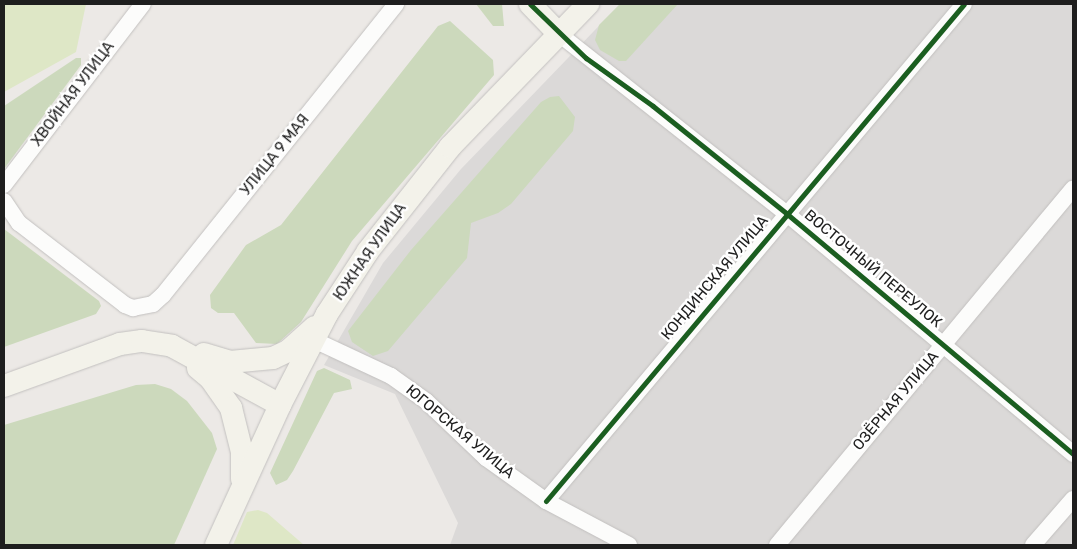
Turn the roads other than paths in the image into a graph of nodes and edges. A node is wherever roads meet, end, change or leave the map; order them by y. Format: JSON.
{"nodes":[{"id":1,"x":143,"y":4,"type":"edge"},
{"id":2,"x":396,"y":4,"type":"edge"},
{"id":3,"x":530,"y":4,"type":"edge"},
{"id":4,"x":588,"y":4,"type":"edge"},
{"id":5,"x":964,"y":4,"type":"edge"},
{"id":6,"x":559,"y":34,"type":"junction"},
{"id":7,"x":4,"y":185,"type":"edge"},
{"id":8,"x":1073,"y":189,"type":"edge"},
{"id":9,"x":4,"y":201,"type":"edge"},
{"id":10,"x":786,"y":213,"type":"junction"},
{"id":11,"x":327,"y":314,"type":"junction"},
{"id":12,"x":314,"y":340,"type":"junction"},
{"id":13,"x":944,"y":344,"type":"junction"},
{"id":14,"x":172,"y":346,"type":"junction"},
{"id":15,"x":4,"y":386,"type":"edge"},
{"id":16,"x":280,"y":405,"type":"junction"},
{"id":17,"x":1073,"y":454,"type":"edge"},
{"id":18,"x":240,"y":493,"type":"junction"},
{"id":19,"x":1073,"y":499,"type":"edge"},
{"id":20,"x":546,"y":501,"type":"junction"},
{"id":21,"x":216,"y":545,"type":"edge"},
{"id":22,"x":629,"y":545,"type":"edge"},
{"id":23,"x":777,"y":545,"type":"edge"},
{"id":24,"x":1033,"y":545,"type":"edge"}],
"edges":[{"from":1,"to":7,"type":"street","name":"ХВОЙНАЯ УЛИЦА"},
{"from":2,"to":9,"type":"street","name":"УЛИЦА 9 МАЯ"},
{"from":3,"to":6,"type":"main road"},
{"from":4,"to":6,"type":"main road","name":"ЮЖНАЯ УЛИЦА"},
{"from":5,"to":10,"type":"street","name":"КОНДИНСКАЯ УЛИЦА"},
{"from":6,"to":10,"type":"street","name":"ВОСТОЧНЫЙ ПЕРЕУЛОК"},
{"from":6,"to":11,"type":"main road","name":"ЮЖНАЯ УЛИЦА"},
{"from":8,"to":13,"type":"street","name":"ОЗЁРНАЯ УЛИЦА"},
{"from":10,"to":13,"type":"street","name":"ВОСТОЧНЫЙ ПЕРЕУЛОК"},
{"from":10,"to":20,"type":"street","name":"КОНДИНСКАЯ УЛИЦА"},
{"from":11,"to":12,"type":"main road","name":"ЮЖНАЯ УЛИЦА"},
{"from":11,"to":14,"type":"main road"},
{"from":12,"to":16,"type":"main road","name":"ЮЖНАЯ УЛИЦА"},
{"from":12,"to":20,"type":"street","name":"ЮГОРСКАЯ УЛИЦА"},
{"from":13,"to":17,"type":"street","name":"ВОСТОЧНЫЙ ПЕРЕУЛОК"},
{"from":13,"to":23,"type":"street","name":"ОЗЁРНАЯ УЛИЦА"},
{"from":14,"to":15,"type":"main road"},
{"from":14,"to":16,"type":"main road"},
{"from":14,"to":18,"type":"main road"},
{"from":16,"to":18,"type":"main road","name":"ЮЖНАЯ УЛИЦА"},
{"from":18,"to":21,"type":"main road","name":"ЮЖНАЯ УЛИЦА"},
{"from":19,"to":24,"type":"street"},
{"from":20,"to":22,"type":"street","name":"ЮГОРСКАЯ УЛИЦА"}]}
